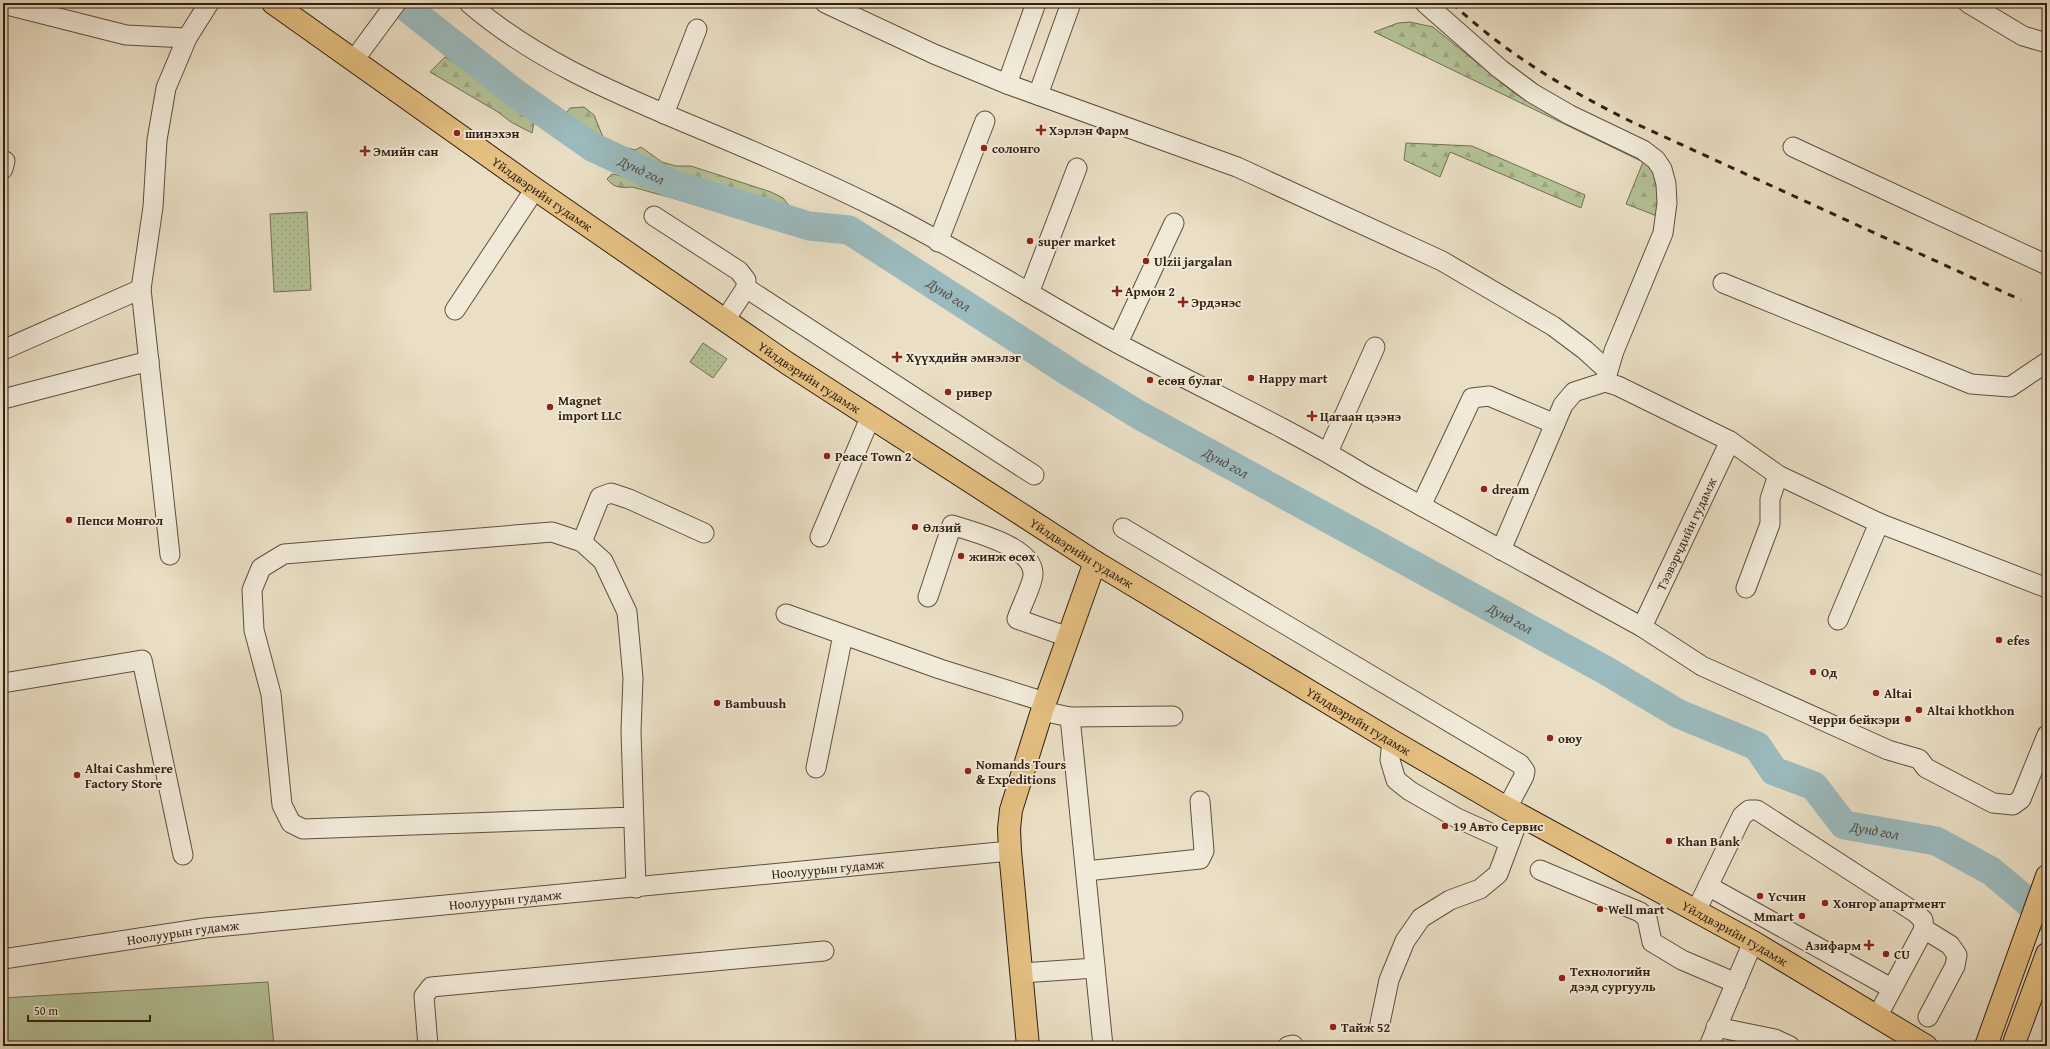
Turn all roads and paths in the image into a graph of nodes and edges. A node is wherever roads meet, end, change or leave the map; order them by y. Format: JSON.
{"nodes":[{"id":1,"x":209,"y":3,"type":"edge"},
{"id":2,"x":273,"y":3,"type":"edge"},
{"id":3,"x":396,"y":3,"type":"edge"},
{"id":4,"x":469,"y":3,"type":"edge"},
{"id":5,"x":825,"y":3,"type":"edge"},
{"id":6,"x":1036,"y":3,"type":"edge"},
{"id":7,"x":1071,"y":3,"type":"edge"},
{"id":8,"x":1425,"y":3,"type":"edge"},
{"id":9,"x":1968,"y":3,"type":"edge"},
{"id":10,"x":3,"y":4,"type":"edge"},
{"id":11,"x":697,"y":29,"type":"dead end"},
{"id":12,"x":187,"y":38,"type":"junction"},
{"id":13,"x":2047,"y":43,"type":"edge"},
{"id":14,"x":360,"y":52,"type":"junction"},
{"id":15,"x":1007,"y":84,"type":"junction"},
{"id":16,"x":1038,"y":96,"type":"junction"},
{"id":17,"x":664,"y":114,"type":"junction"},
{"id":18,"x":985,"y":121,"type":"dead end"},
{"id":19,"x":1793,"y":147,"type":"dead end"},
{"id":20,"x":1077,"y":168,"type":"dead end"},
{"id":21,"x":535,"y":189,"type":"junction"},
{"id":22,"x":654,"y":216,"type":"dead end"},
{"id":23,"x":1174,"y":223,"type":"dead end"},
{"id":24,"x":938,"y":242,"type":"junction"},
{"id":25,"x":2047,"y":265,"type":"edge"},
{"id":26,"x":1723,"y":283,"type":"dead end"},
{"id":27,"x":746,"y":288,"type":"junction"},
{"id":28,"x":141,"y":289,"type":"junction"},
{"id":29,"x":1029,"y":293,"type":"junction"},
{"id":30,"x":455,"y":310,"type":"dead end"},
{"id":31,"x":725,"y":320,"type":"junction"},
{"id":32,"x":1118,"y":343,"type":"junction"},
{"id":33,"x":5,"y":344,"type":"edge"},
{"id":34,"x":1375,"y":347,"type":"dead end"},
{"id":35,"x":149,"y":361,"type":"junction"},
{"id":36,"x":2047,"y":362,"type":"edge"},
{"id":37,"x":1606,"y":377,"type":"junction"},
{"id":38,"x":3,"y":399,"type":"edge"},
{"id":39,"x":870,"y":418,"type":"junction"},
{"id":40,"x":1554,"y":424,"type":"junction"},
{"id":41,"x":1730,"y":441,"type":"junction"},
{"id":42,"x":1328,"y":452,"type":"junction"},
{"id":43,"x":1034,"y":475,"type":"dead end"},
{"id":44,"x":1778,"y":475,"type":"junction"},
{"id":45,"x":1421,"y":506,"type":"junction"},
{"id":46,"x":1879,"y":522,"type":"junction"},
{"id":47,"x":1123,"y":528,"type":"dead end"},
{"id":48,"x":704,"y":533,"type":"dead end"},
{"id":49,"x":820,"y":537,"type":"dead end"},
{"id":50,"x":582,"y":542,"type":"junction"},
{"id":51,"x":1501,"y":550,"type":"junction"},
{"id":52,"x":170,"y":555,"type":"dead end"},
{"id":53,"x":1095,"y":562,"type":"junction"},
{"id":54,"x":1746,"y":588,"type":"dead end"},
{"id":55,"x":2047,"y":588,"type":"edge"},
{"id":56,"x":928,"y":597,"type":"dead end"},
{"id":57,"x":786,"y":614,"type":"dead end"},
{"id":58,"x":1838,"y":620,"type":"dead end"},
{"id":59,"x":1642,"y":627,"type":"junction"},
{"id":60,"x":843,"y":635,"type":"junction"},
{"id":61,"x":1068,"y":637,"type":"junction"},
{"id":62,"x":3,"y":683,"type":"edge"},
{"id":63,"x":1044,"y":706,"type":"junction"},
{"id":64,"x":1173,"y":716,"type":"dead end"},
{"id":65,"x":1070,"y":717,"type":"junction"},
{"id":66,"x":2047,"y":734,"type":"edge"},
{"id":67,"x":1392,"y":740,"type":"junction"},
{"id":68,"x":816,"y":768,"type":"dead end"},
{"id":69,"x":1200,"y":801,"type":"dead end"},
{"id":70,"x":1514,"y":811,"type":"junction"},
{"id":71,"x":633,"y":817,"type":"junction"},
{"id":72,"x":1510,"y":842,"type":"junction"},
{"id":73,"x":1010,"y":851,"type":"junction"},
{"id":74,"x":183,"y":856,"type":"dead end"},
{"id":75,"x":1540,"y":870,"type":"dead end"},
{"id":76,"x":1086,"y":871,"type":"junction"},
{"id":77,"x":2047,"y":876,"type":"edge"},
{"id":78,"x":1708,"y":886,"type":"junction"},
{"id":79,"x":636,"y":888,"type":"junction"},
{"id":80,"x":1696,"y":911,"type":"junction"},
{"id":81,"x":1924,"y":929,"type":"junction"},
{"id":82,"x":1753,"y":942,"type":"junction"},
{"id":83,"x":824,"y":951,"type":"dead end"},
{"id":84,"x":2047,"y":954,"type":"edge"},
{"id":85,"x":3,"y":959,"type":"edge"},
{"id":86,"x":1095,"y":968,"type":"junction"},
{"id":87,"x":1022,"y":973,"type":"junction"},
{"id":88,"x":1736,"y":983,"type":"junction"},
{"id":89,"x":1891,"y":988,"type":"junction"},
{"id":90,"x":1877,"y":1017,"type":"junction"},
{"id":91,"x":1928,"y":1017,"type":"dead end"},
{"id":92,"x":1380,"y":1023,"type":"dead end"},
{"id":93,"x":1716,"y":1028,"type":"junction"},
{"id":94,"x":428,"y":1046,"type":"edge"},
{"id":95,"x":1028,"y":1046,"type":"edge"},
{"id":96,"x":1103,"y":1046,"type":"edge"},
{"id":97,"x":1709,"y":1046,"type":"edge"},
{"id":98,"x":1790,"y":1046,"type":"edge"},
{"id":99,"x":1926,"y":1046,"type":"edge"},
{"id":100,"x":1986,"y":1046,"type":"edge"},
{"id":101,"x":2013,"y":1046,"type":"edge"}],
"edges":[{"from":1,"to":12,"type":"street"},
{"from":2,"to":14,"type":"main road","name":"Yйлдвэрийн гудамж"},
{"from":3,"to":14,"type":"street"},
{"from":4,"to":17,"type":"street"},
{"from":5,"to":15,"type":"street"},
{"from":6,"to":15,"type":"street"},
{"from":7,"to":16,"type":"street"},
{"from":8,"to":37,"type":"street"},
{"from":9,"to":13,"type":"street"},
{"from":10,"to":12,"type":"street"},
{"from":11,"to":17,"type":"street"},
{"from":12,"to":28,"type":"street"},
{"from":14,"to":21,"type":"main road","name":"Yйлдвэрийн гудамж"},
{"from":15,"to":16,"type":"street"},
{"from":16,"to":37,"type":"street"},
{"from":17,"to":24,"type":"street"},
{"from":18,"to":24,"type":"street"},
{"from":19,"to":25,"type":"street"},
{"from":20,"to":29,"type":"street"},
{"from":21,"to":30,"type":"street"},
{"from":21,"to":31,"type":"main road","name":"Yйлдвэрийн гудамж"},
{"from":22,"to":27,"type":"street"},
{"from":23,"to":32,"type":"street"},
{"from":24,"to":29,"type":"street"},
{"from":26,"to":36,"type":"street"},
{"from":27,"to":31,"type":"street"},
{"from":27,"to":43,"type":"street"},
{"from":28,"to":33,"type":"street"},
{"from":28,"to":35,"type":"street"},
{"from":29,"to":32,"type":"street"},
{"from":31,"to":39,"type":"main road","name":"Yйлдвэрийн гудамж"},
{"from":32,"to":42,"type":"street"},
{"from":34,"to":42,"type":"street"},
{"from":35,"to":38,"type":"street"},
{"from":35,"to":52,"type":"street"},
{"from":37,"to":40,"type":"street"},
{"from":37,"to":41,"type":"street"},
{"from":39,"to":49,"type":"street"},
{"from":39,"to":53,"type":"main road","name":"Yйлдвэрийн гудамж"},
{"from":40,"to":45,"type":"street"},
{"from":40,"to":51,"type":"street"},
{"from":41,"to":44,"type":"street"},
{"from":41,"to":59,"type":"street","name":"Тээвэрчдийн гудамж"},
{"from":42,"to":45,"type":"street"},
{"from":44,"to":46,"type":"street"},
{"from":44,"to":54,"type":"street"},
{"from":45,"to":51,"type":"street"},
{"from":46,"to":55,"type":"street"},
{"from":46,"to":58,"type":"street"},
{"from":47,"to":70,"type":"street"},
{"from":48,"to":50,"type":"street"},
{"from":50,"to":71,"type":"street"},
{"from":50,"to":71,"type":"street"},
{"from":51,"to":59,"type":"street"},
{"from":53,"to":61,"type":"main road"},
{"from":53,"to":67,"type":"main road","name":"Yйлдвэрийн гудамж"},
{"from":56,"to":61,"type":"street"},
{"from":57,"to":60,"type":"street"},
{"from":59,"to":66,"type":"street"},
{"from":60,"to":63,"type":"street"},
{"from":60,"to":68,"type":"street"},
{"from":61,"to":63,"type":"main road"},
{"from":62,"to":74,"type":"street"},
{"from":63,"to":65,"type":"street"},
{"from":63,"to":73,"type":"main road"},
{"from":64,"to":65,"type":"street"},
{"from":65,"to":76,"type":"street"},
{"from":67,"to":70,"type":"main road","name":"Yйлдвэрийн гудамж"},
{"from":67,"to":72,"type":"street"},
{"from":69,"to":76,"type":"street"},
{"from":70,"to":72,"type":"street"},
{"from":70,"to":80,"type":"main road","name":"Yйлдвэрийн гудамж"},
{"from":71,"to":79,"type":"street"},
{"from":72,"to":92,"type":"street"},
{"from":73,"to":79,"type":"street","name":"Ноолуурын гудамж"},
{"from":73,"to":87,"type":"main road"},
{"from":75,"to":88,"type":"street"},
{"from":76,"to":86,"type":"street"},
{"from":77,"to":100,"type":"main road"},
{"from":78,"to":80,"type":"street"},
{"from":78,"to":81,"type":"street"},
{"from":78,"to":89,"type":"street"},
{"from":79,"to":85,"type":"street","name":"Ноолуурын гудамж"},
{"from":80,"to":82,"type":"main road","name":"Yйлдвэрийн гудамж"},
{"from":81,"to":89,"type":"street"},
{"from":81,"to":91,"type":"street"},
{"from":82,"to":88,"type":"street"},
{"from":82,"to":90,"type":"main road","name":"Yйлдвэрийн гудамж"},
{"from":83,"to":94,"type":"street"},
{"from":84,"to":101,"type":"main road"},
{"from":86,"to":87,"type":"street"},
{"from":86,"to":96,"type":"street"},
{"from":87,"to":95,"type":"main road"},
{"from":88,"to":93,"type":"street"},
{"from":89,"to":90,"type":"street"},
{"from":90,"to":99,"type":"main road","name":"Yйлдвэрийн гудамж"},
{"from":93,"to":97,"type":"street"},
{"from":93,"to":98,"type":"street"}]}
